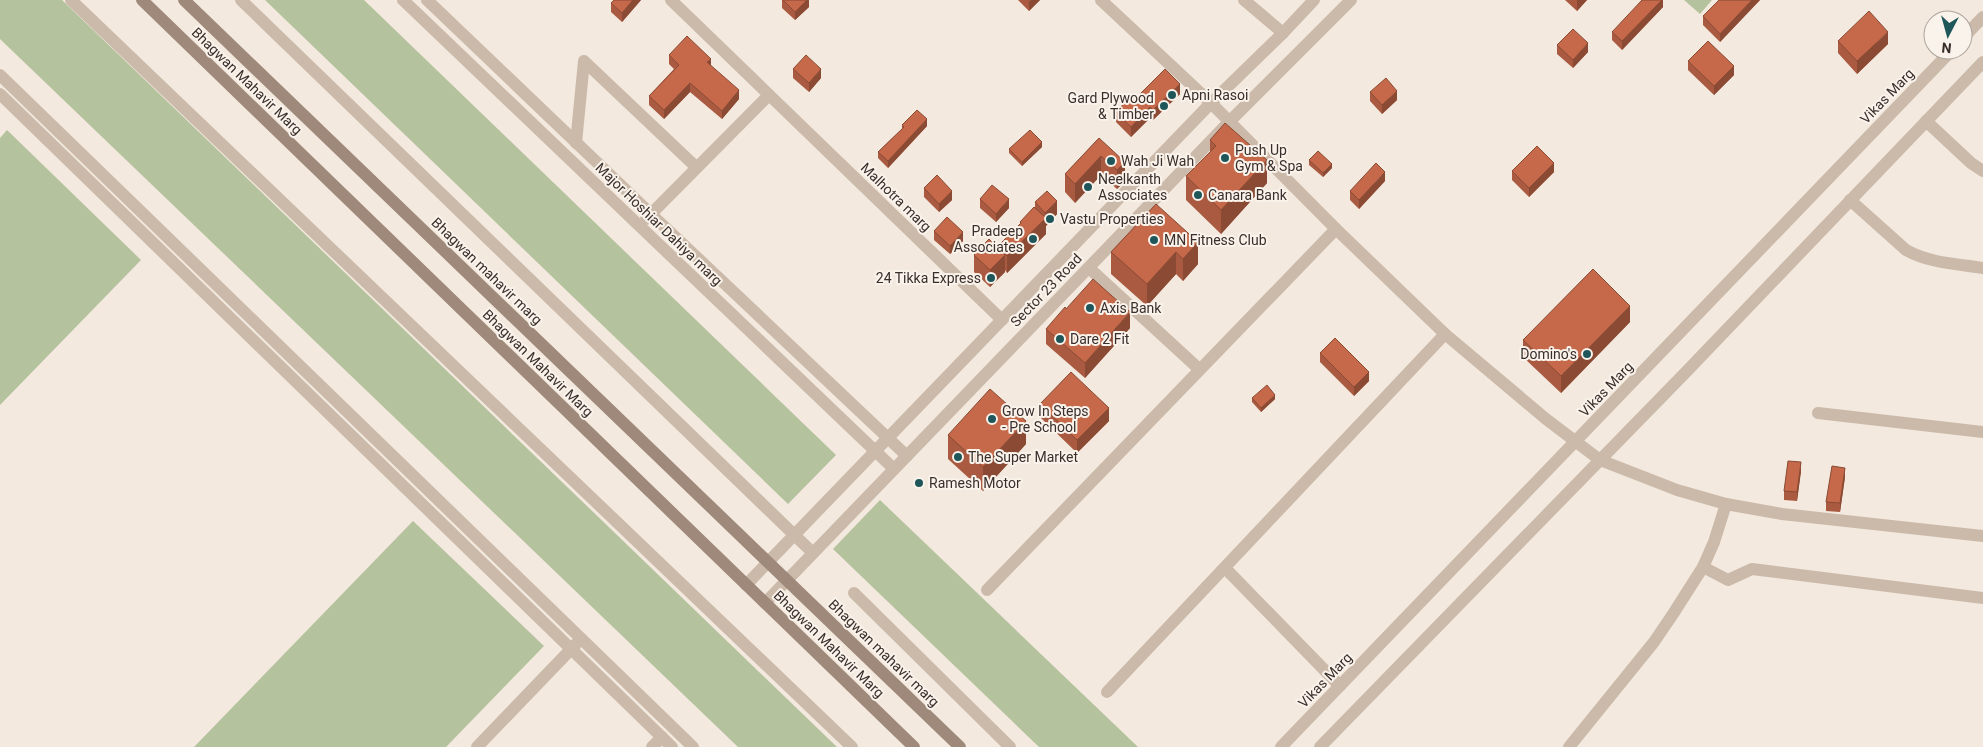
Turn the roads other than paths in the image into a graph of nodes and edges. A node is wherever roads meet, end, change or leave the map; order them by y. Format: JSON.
{"nodes":[{"id":1,"x":71,"y":0,"type":"edge"},
{"id":2,"x":142,"y":0,"type":"edge"},
{"id":3,"x":184,"y":0,"type":"edge"},
{"id":4,"x":241,"y":0,"type":"edge"},
{"id":5,"x":404,"y":0,"type":"edge"},
{"id":6,"x":427,"y":0,"type":"edge"},
{"id":7,"x":671,"y":0,"type":"edge"},
{"id":8,"x":1101,"y":0,"type":"edge"},
{"id":9,"x":1244,"y":0,"type":"edge"},
{"id":10,"x":1314,"y":0,"type":"edge"},
{"id":11,"x":1351,"y":0,"type":"edge"},
{"id":12,"x":1983,"y":17,"type":"edge"},
{"id":13,"x":1973,"y":28,"type":"edge"},
{"id":14,"x":1283,"y":33,"type":"junction"},
{"id":15,"x":1942,"y":60,"type":"edge"},
{"id":16,"x":1983,"y":62,"type":"edge"},
{"id":17,"x":0,"y":75,"type":"edge"},
{"id":18,"x":14,"y":88,"type":"junction"},
{"id":19,"x":769,"y":95,"type":"junction"},
{"id":20,"x":1,"y":98,"type":"edge"},
{"id":21,"x":1211,"y":103,"type":"junction"},
{"id":22,"x":1926,"y":121,"type":"junction"},
{"id":23,"x":1230,"y":122,"type":"junction"},
{"id":24,"x":576,"y":143,"type":"junction"},
{"id":25,"x":696,"y":167,"type":"junction"},
{"id":26,"x":1983,"y":171,"type":"edge"},
{"id":27,"x":1850,"y":200,"type":"junction"},
{"id":28,"x":651,"y":214,"type":"junction"},
{"id":29,"x":639,"y":226,"type":"junction"},
{"id":30,"x":1336,"y":229,"type":"junction"},
{"id":31,"x":1089,"y":268,"type":"junction"},
{"id":32,"x":1983,"y":268,"type":"edge"},
{"id":33,"x":1002,"y":320,"type":"junction"},
{"id":34,"x":1445,"y":334,"type":"junction"},
{"id":35,"x":1199,"y":369,"type":"junction"},
{"id":36,"x":1818,"y":413,"type":"dead end"},
{"id":37,"x":1983,"y":432,"type":"edge"},
{"id":38,"x":888,"y":438,"type":"junction"},
{"id":39,"x":1575,"y":442,"type":"junction"},
{"id":40,"x":876,"y":451,"type":"junction"},
{"id":41,"x":907,"y":456,"type":"junction"},
{"id":42,"x":1600,"y":460,"type":"junction"},
{"id":43,"x":894,"y":468,"type":"junction"},
{"id":44,"x":1726,"y":504,"type":"junction"},
{"id":45,"x":795,"y":535,"type":"junction"},
{"id":46,"x":1983,"y":536,"type":"edge"},
{"id":47,"x":813,"y":553,"type":"junction"},
{"id":48,"x":768,"y":563,"type":"junction"},
{"id":49,"x":1703,"y":567,"type":"junction"},
{"id":50,"x":1225,"y":568,"type":"junction"},
{"id":51,"x":787,"y":580,"type":"junction"},
{"id":52,"x":746,"y":585,"type":"junction"},
{"id":53,"x":987,"y":590,"type":"dead end"},
{"id":54,"x":854,"y":593,"type":"dead end"},
{"id":55,"x":1983,"y":598,"type":"edge"},
{"id":56,"x":765,"y":603,"type":"junction"},
{"id":57,"x":581,"y":638,"type":"junction"},
{"id":58,"x":571,"y":649,"type":"junction"},
{"id":59,"x":1340,"y":686,"type":"junction"},
{"id":60,"x":1107,"y":692,"type":"dead end"},
{"id":61,"x":662,"y":737,"type":"junction"},
{"id":62,"x":477,"y":747,"type":"edge"},
{"id":63,"x":652,"y":747,"type":"edge"},
{"id":64,"x":672,"y":747,"type":"edge"},
{"id":65,"x":693,"y":747,"type":"edge"},
{"id":66,"x":852,"y":747,"type":"edge"},
{"id":67,"x":914,"y":747,"type":"edge"},
{"id":68,"x":960,"y":747,"type":"edge"},
{"id":69,"x":1010,"y":747,"type":"edge"},
{"id":70,"x":1281,"y":747,"type":"edge"},
{"id":71,"x":1320,"y":747,"type":"edge"},
{"id":72,"x":1569,"y":747,"type":"edge"}],
"edges":[{"from":1,"to":66,"type":"street"},
{"from":2,"to":52,"type":"main road","name":"Bhagwan Mahavir Marg"},
{"from":3,"to":48,"type":"main road","name":"Bhagwan mahavir marg"},
{"from":4,"to":45,"type":"street"},
{"from":5,"to":29,"type":"street","name":"Major Hoshiar Dahiya marg"},
{"from":6,"to":24,"type":"street","name":"Major Hoshiar Dahiya marg"},
{"from":7,"to":19,"type":"street","name":"Malhotra marg"},
{"from":8,"to":21,"type":"street"},
{"from":9,"to":14,"type":"street"},
{"from":10,"to":14,"type":"street","name":"Sector 23 Road"},
{"from":11,"to":23,"type":"street","name":"Sector 23 Road"},
{"from":12,"to":13,"type":"street"},
{"from":14,"to":21,"type":"street","name":"Sector 23 Road"},
{"from":15,"to":39,"type":"street","name":"Vikas Marg"},
{"from":16,"to":22,"type":"street"},
{"from":17,"to":18,"type":"street"},
{"from":18,"to":20,"type":"street"},
{"from":18,"to":57,"type":"street"},
{"from":19,"to":25,"type":"street"},
{"from":19,"to":33,"type":"street","name":"Malhotra marg"},
{"from":20,"to":58,"type":"street"},
{"from":21,"to":23,"type":"street"},
{"from":21,"to":33,"type":"street","name":"Sector 23 Road"},
{"from":22,"to":26,"type":"street"},
{"from":22,"to":27,"type":"street"},
{"from":23,"to":30,"type":"street"},
{"from":23,"to":31,"type":"street","name":"Sector 23 Road"},
{"from":24,"to":25,"type":"street"},
{"from":24,"to":28,"type":"street","name":"Major Hoshiar Dahiya marg"},
{"from":25,"to":28,"type":"street"},
{"from":27,"to":32,"type":"street"},
{"from":27,"to":42,"type":"street"},
{"from":28,"to":29,"type":"street"},
{"from":28,"to":38,"type":"street","name":"Major Hoshiar Dahiya marg"},
{"from":29,"to":40,"type":"street","name":"Major Hoshiar Dahiya marg"},
{"from":30,"to":34,"type":"street"},
{"from":30,"to":35,"type":"street"},
{"from":31,"to":35,"type":"street"},
{"from":31,"to":41,"type":"street","name":"Sector 23 Road"},
{"from":33,"to":38,"type":"street","name":"Sector 23 Road"},
{"from":34,"to":39,"type":"street"},
{"from":34,"to":50,"type":"street"},
{"from":35,"to":53,"type":"street"},
{"from":36,"to":37,"type":"street"},
{"from":38,"to":40,"type":"street","name":"Sector 23 Road"},
{"from":38,"to":41,"type":"street","name":"Major Hoshiar Dahiya marg"},
{"from":39,"to":42,"type":"street"},
{"from":39,"to":59,"type":"street","name":"Vikas Marg"},
{"from":40,"to":43,"type":"street","name":"Major Hoshiar Dahiya marg"},
{"from":40,"to":45,"type":"street","name":"Sector 23 Road"},
{"from":41,"to":43,"type":"street","name":"Sector 23 Road"},
{"from":42,"to":44,"type":"street"},
{"from":42,"to":71,"type":"street"},
{"from":43,"to":47,"type":"street","name":"Sector 23 Road"},
{"from":44,"to":46,"type":"street"},
{"from":44,"to":49,"type":"street"},
{"from":45,"to":47,"type":"street"},
{"from":45,"to":48,"type":"street","name":"Sector 23 Road"},
{"from":47,"to":51,"type":"street","name":"Sector 23 Road"},
{"from":48,"to":51,"type":"main road","name":"Bhagwan mahavir marg"},
{"from":48,"to":52,"type":"street","name":"Sector 23 Road"},
{"from":49,"to":55,"type":"street"},
{"from":49,"to":72,"type":"street"},
{"from":50,"to":59,"type":"street"},
{"from":50,"to":60,"type":"street"},
{"from":51,"to":56,"type":"street","name":"Sector 23 Road"},
{"from":51,"to":68,"type":"main road","name":"Bhagwan mahavir marg"},
{"from":52,"to":56,"type":"main road","name":"Bhagwan Mahavir Marg"},
{"from":54,"to":69,"type":"street"},
{"from":56,"to":67,"type":"main road","name":"Bhagwan Mahavir Marg"},
{"from":57,"to":58,"type":"street"},
{"from":57,"to":65,"type":"street"},
{"from":58,"to":61,"type":"street"},
{"from":58,"to":62,"type":"street"},
{"from":59,"to":70,"type":"street","name":"Vikas Marg"},
{"from":61,"to":63,"type":"street"},
{"from":61,"to":64,"type":"street"}]}
